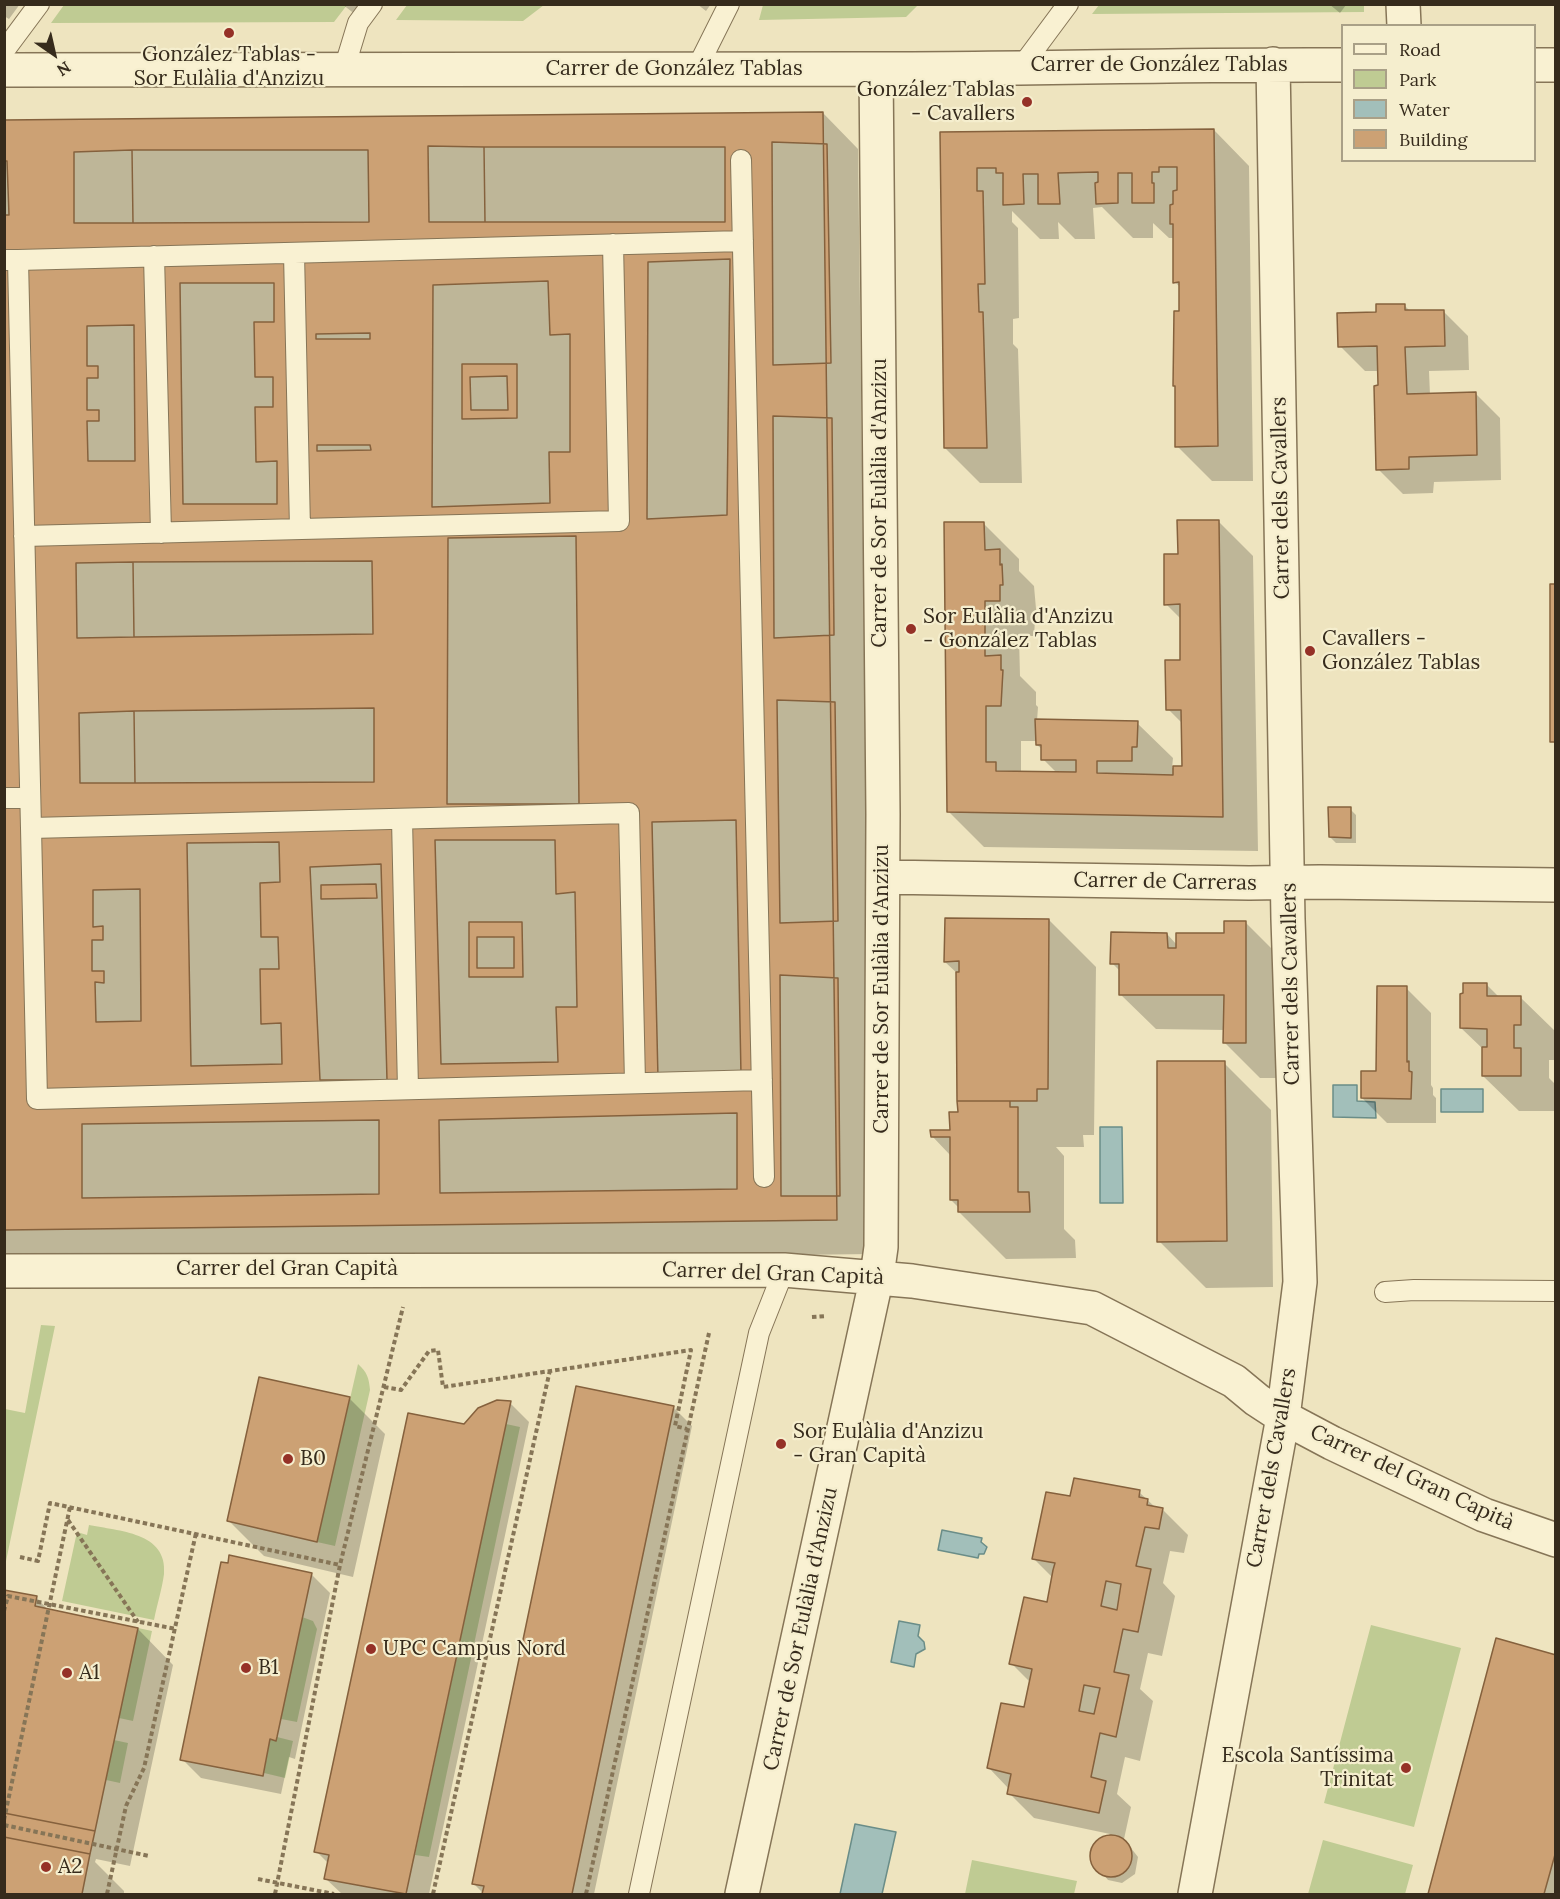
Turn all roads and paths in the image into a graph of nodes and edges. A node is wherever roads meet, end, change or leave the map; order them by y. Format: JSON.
{"nodes":[{"id":1,"x":39,"y":4,"type":"edge"},
{"id":2,"x":372,"y":4,"type":"edge"},
{"id":3,"x":729,"y":4,"type":"edge"},
{"id":4,"x":1068,"y":4,"type":"edge"},
{"id":5,"x":1403,"y":4,"type":"edge"},
{"id":6,"x":1404,"y":24,"type":"edge"},
{"id":7,"x":4,"y":51,"type":"edge"},
{"id":8,"x":1273,"y":64,"type":"junction"},
{"id":9,"x":1341,"y":64,"type":"edge"},
{"id":10,"x":1536,"y":65,"type":"edge"},
{"id":11,"x":1556,"y":65,"type":"edge"},
{"id":12,"x":1022,"y":66,"type":"junction"},
{"id":13,"x":697,"y":68,"type":"junction"},
{"id":14,"x":344,"y":69,"type":"junction"},
{"id":15,"x":876,"y":69,"type":"junction"},
{"id":16,"x":4,"y":70,"type":"edge"},
{"id":17,"x":741,"y":160,"type":"dead end"},
{"id":18,"x":743,"y":241,"type":"junction"},
{"id":19,"x":613,"y":244,"type":"junction"},
{"id":20,"x":294,"y":253,"type":"junction"},
{"id":21,"x":154,"y":256,"type":"junction"},
{"id":22,"x":11,"y":260,"type":"edge"},
{"id":23,"x":300,"y":529,"type":"junction"},
{"id":24,"x":161,"y":533,"type":"junction"},
{"id":25,"x":24,"y":536,"type":"junction"},
{"id":26,"x":4,"y":798,"type":"edge"},
{"id":27,"x":30,"y":798,"type":"junction"},
{"id":28,"x":402,"y":819,"type":"junction"},
{"id":29,"x":30,"y":828,"type":"junction"},
{"id":30,"x":883,"y":877,"type":"junction"},
{"id":31,"x":1288,"y":883,"type":"junction"},
{"id":32,"x":1556,"y":885,"type":"edge"},
{"id":33,"x":762,"y":1080,"type":"junction"},
{"id":34,"x":635,"y":1083,"type":"junction"},
{"id":35,"x":408,"y":1089,"type":"junction"},
{"id":36,"x":764,"y":1177,"type":"dead end"},
{"id":37,"x":784,"y":1270,"type":"junction"},
{"id":38,"x":4,"y":1271,"type":"edge"},
{"id":39,"x":877,"y":1276,"type":"junction"},
{"id":40,"x":1556,"y":1291,"type":"edge"},
{"id":41,"x":1385,"y":1292,"type":"dead end"},
{"id":42,"x":403,"y":1307,"type":"dead end"},
{"id":43,"x":826,"y":1316,"type":"dead end"},
{"id":44,"x":812,"y":1317,"type":"dead end"},
{"id":45,"x":709,"y":1333,"type":"dead end"},
{"id":46,"x":550,"y":1370,"type":"junction"},
{"id":47,"x":384,"y":1387,"type":"junction"},
{"id":48,"x":1283,"y":1417,"type":"junction"},
{"id":49,"x":687,"y":1429,"type":"junction"},
{"id":50,"x":69,"y":1507,"type":"junction"},
{"id":51,"x":67,"y":1519,"type":"junction"},
{"id":52,"x":196,"y":1533,"type":"junction"},
{"id":53,"x":1556,"y":1540,"type":"edge"},
{"id":54,"x":20,"y":1557,"type":"dead end"},
{"id":55,"x":340,"y":1565,"type":"junction"},
{"id":56,"x":50,"y":1604,"type":"junction"},
{"id":57,"x":4,"y":1611,"type":"edge"},
{"id":58,"x":138,"y":1622,"type":"junction"},
{"id":59,"x":176,"y":1629,"type":"junction"},
{"id":60,"x":4,"y":1822,"type":"edge"},
{"id":61,"x":116,"y":1849,"type":"junction"},
{"id":62,"x":148,"y":1856,"type":"dead end"},
{"id":63,"x":258,"y":1879,"type":"dead end"},
{"id":64,"x":278,"y":1883,"type":"junction"},
{"id":65,"x":107,"y":1894,"type":"edge"},
{"id":66,"x":275,"y":1894,"type":"edge"},
{"id":67,"x":334,"y":1894,"type":"edge"},
{"id":68,"x":433,"y":1894,"type":"edge"},
{"id":69,"x":586,"y":1894,"type":"edge"},
{"id":70,"x":639,"y":1894,"type":"edge"},
{"id":71,"x":742,"y":1894,"type":"edge"},
{"id":72,"x":1195,"y":1894,"type":"edge"}],
"edges":[{"from":1,"to":7,"type":"lane"},
{"from":2,"to":14,"type":"lane"},
{"from":3,"to":13,"type":"lane"},
{"from":4,"to":12,"type":"lane"},
{"from":5,"to":6,"type":"street"},
{"from":8,"to":9,"type":"street","name":"Carrer de González Tablas"},
{"from":8,"to":12,"type":"street","name":"Carrer de González Tablas"},
{"from":8,"to":31,"type":"street","name":"Carrer dels Cavallers"},
{"from":10,"to":11,"type":"street"},
{"from":12,"to":15,"type":"street","name":"Carrer de González Tablas"},
{"from":13,"to":14,"type":"street","name":"Carrer de González Tablas"},
{"from":13,"to":15,"type":"street","name":"Carrer de González Tablas"},
{"from":14,"to":16,"type":"street","name":"Carrer de González Tablas"},
{"from":15,"to":30,"type":"street","name":"Carrer de Sor Eulàlia d'Anzizu"},
{"from":17,"to":18,"type":"lane"},
{"from":18,"to":19,"type":"lane"},
{"from":18,"to":33,"type":"lane"},
{"from":19,"to":20,"type":"lane"},
{"from":19,"to":23,"type":"lane"},
{"from":20,"to":21,"type":"lane"},
{"from":20,"to":23,"type":"lane"},
{"from":21,"to":22,"type":"lane"},
{"from":21,"to":24,"type":"lane"},
{"from":22,"to":25,"type":"lane"},
{"from":23,"to":24,"type":"lane"},
{"from":24,"to":25,"type":"lane"},
{"from":25,"to":27,"type":"lane"},
{"from":26,"to":27,"type":"lane"},
{"from":27,"to":29,"type":"lane"},
{"from":28,"to":29,"type":"lane"},
{"from":28,"to":34,"type":"lane"},
{"from":28,"to":35,"type":"lane"},
{"from":29,"to":35,"type":"lane"},
{"from":30,"to":31,"type":"street","name":"Carrer de Carreras"},
{"from":30,"to":39,"type":"street","name":"Carrer de Sor Eulàlia d'Anzizu"},
{"from":31,"to":32,"type":"street","name":"Carrer de Carreras"},
{"from":31,"to":48,"type":"street","name":"Carrer dels Cavallers"},
{"from":33,"to":34,"type":"lane"},
{"from":33,"to":36,"type":"lane"},
{"from":34,"to":35,"type":"lane"},
{"from":37,"to":38,"type":"street","name":"Carrer del Gran Capità"},
{"from":37,"to":39,"type":"street","name":"Carrer del Gran Capità"},
{"from":37,"to":70,"type":"lane"},
{"from":39,"to":48,"type":"street","name":"Carrer del Gran Capità"},
{"from":39,"to":71,"type":"street","name":"Carrer de Sor Eulàlia d'Anzizu"},
{"from":40,"to":41,"type":"lane"},
{"from":42,"to":47,"type":"path"},
{"from":43,"to":44,"type":"path"},
{"from":45,"to":49,"type":"path"},
{"from":46,"to":47,"type":"path"},
{"from":46,"to":49,"type":"path"},
{"from":46,"to":68,"type":"path"},
{"from":47,"to":55,"type":"path"},
{"from":48,"to":53,"type":"street","name":"Carrer del Gran Capità"},
{"from":48,"to":72,"type":"street","name":"Carrer dels Cavallers"},
{"from":49,"to":69,"type":"path"},
{"from":50,"to":51,"type":"path"},
{"from":50,"to":52,"type":"path"},
{"from":50,"to":54,"type":"path"},
{"from":51,"to":56,"type":"path"},
{"from":51,"to":58,"type":"path"},
{"from":52,"to":55,"type":"path"},
{"from":52,"to":59,"type":"path"},
{"from":55,"to":64,"type":"path"},
{"from":56,"to":57,"type":"path"},
{"from":56,"to":58,"type":"path"},
{"from":56,"to":60,"type":"path"},
{"from":58,"to":59,"type":"path"},
{"from":59,"to":61,"type":"path"},
{"from":60,"to":61,"type":"path"},
{"from":61,"to":62,"type":"path"},
{"from":61,"to":65,"type":"path"},
{"from":63,"to":64,"type":"path"},
{"from":64,"to":66,"type":"path"},
{"from":64,"to":67,"type":"path"}]}
